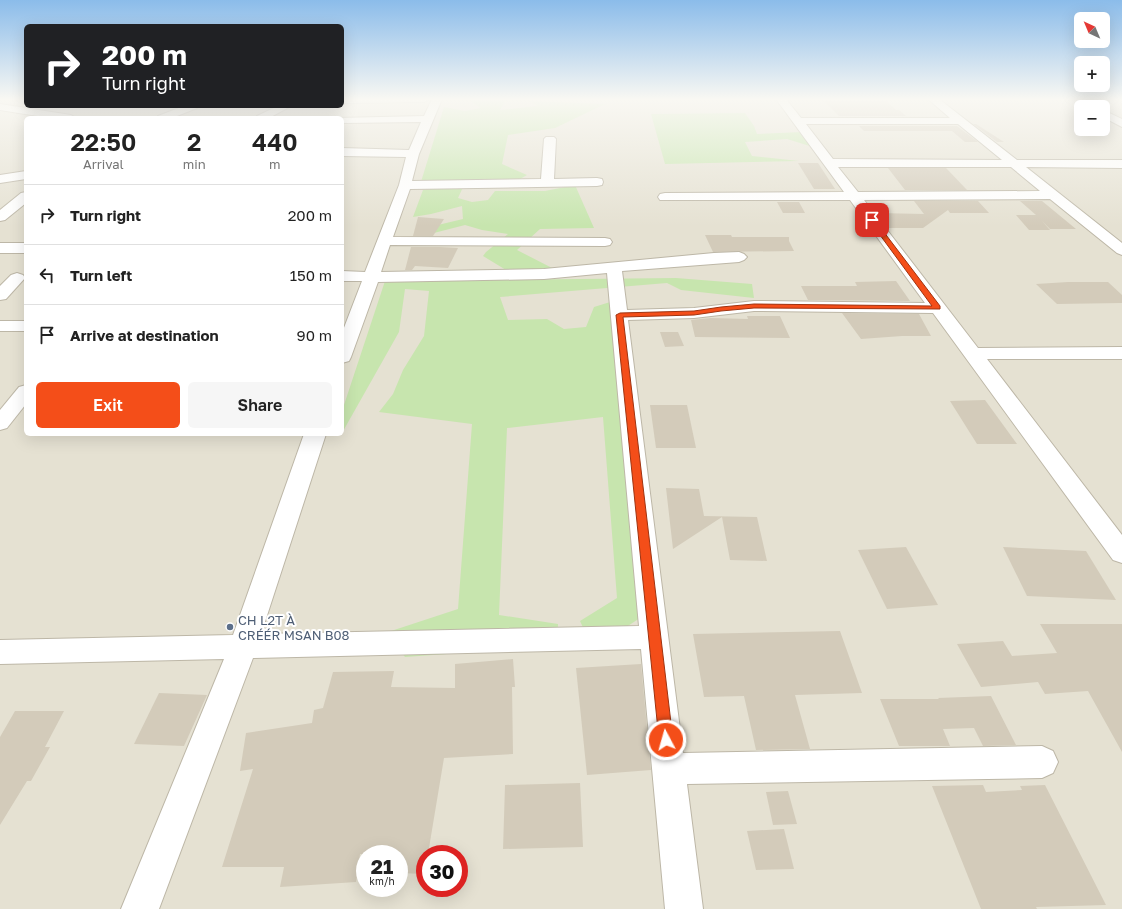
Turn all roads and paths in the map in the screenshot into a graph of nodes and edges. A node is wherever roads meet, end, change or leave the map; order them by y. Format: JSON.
{"nodes":[{"id":1,"x":418,"y":141,"type":"edge"},
{"id":2,"x":550,"y":141,"type":"edge"},
{"id":3,"x":813,"y":141,"type":"edge"},
{"id":4,"x":986,"y":141,"type":"edge"},
{"id":5,"x":344,"y":152,"type":"edge"},
{"id":6,"x":412,"y":154,"type":"junction"},
{"id":7,"x":829,"y":163,"type":"junction"},
{"id":8,"x":1014,"y":164,"type":"junction"},
{"id":9,"x":1122,"y":164,"type":"edge"},
{"id":10,"x":24,"y":175,"type":"edge"},
{"id":11,"x":0,"y":179,"type":"edge"},
{"id":12,"x":547,"y":182,"type":"junction"},
{"id":13,"x":597,"y":182,"type":"dead end"},
{"id":14,"x":405,"y":185,"type":"junction"},
{"id":15,"x":853,"y":195,"type":"junction"},
{"id":16,"x":1053,"y":195,"type":"junction"},
{"id":17,"x":665,"y":196,"type":"dead end"},
{"id":18,"x":24,"y":198,"type":"edge"},
{"id":19,"x":0,"y":217,"type":"edge"},
{"id":20,"x":384,"y":241,"type":"junction"},
{"id":21,"x":605,"y":242,"type":"dead end"},
{"id":22,"x":0,"y":248,"type":"edge"},
{"id":23,"x":24,"y":248,"type":"edge"},
{"id":24,"x":1122,"y":250,"type":"edge"},
{"id":25,"x":740,"y":257,"type":"dead end"},
{"id":26,"x":614,"y":268,"type":"junction"},
{"id":27,"x":344,"y":276,"type":"edge"},
{"id":28,"x":371,"y":277,"type":"junction"},
{"id":29,"x":17,"y":278,"type":"dead end"},
{"id":30,"x":0,"y":295,"type":"edge"},
{"id":31,"x":938,"y":308,"type":"junction"},
{"id":32,"x":620,"y":315,"type":"junction"},
{"id":33,"x":0,"y":326,"type":"edge"},
{"id":34,"x":24,"y":326,"type":"edge"},
{"id":35,"x":344,"y":351,"type":"edge"},
{"id":36,"x":1122,"y":353,"type":"edge"},
{"id":37,"x":972,"y":354,"type":"junction"},
{"id":38,"x":24,"y":393,"type":"edge"},
{"id":39,"x":0,"y":423,"type":"edge"},
{"id":40,"x":314,"y":436,"type":"edge"},
{"id":41,"x":1122,"y":553,"type":"edge"},
{"id":42,"x":654,"y":637,"type":"junction"},
{"id":43,"x":243,"y":646,"type":"junction"},
{"id":44,"x":0,"y":652,"type":"edge"},
{"id":45,"x":1042,"y":762,"type":"dead end"},
{"id":46,"x":669,"y":769,"type":"junction"},
{"id":47,"x":140,"y":909,"type":"edge"},
{"id":48,"x":684,"y":909,"type":"edge"}],
"edges":[{"from":1,"to":6,"type":"street"},
{"from":2,"to":12,"type":"street"},
{"from":3,"to":7,"type":"street"},
{"from":4,"to":8,"type":"street"},
{"from":5,"to":6,"type":"street"},
{"from":6,"to":14,"type":"street"},
{"from":7,"to":8,"type":"street"},
{"from":7,"to":15,"type":"street"},
{"from":8,"to":9,"type":"street"},
{"from":8,"to":16,"type":"street"},
{"from":10,"to":11,"type":"street"},
{"from":12,"to":13,"type":"street"},
{"from":12,"to":14,"type":"street"},
{"from":14,"to":20,"type":"street"},
{"from":15,"to":16,"type":"street"},
{"from":15,"to":17,"type":"street"},
{"from":15,"to":31,"type":"street"},
{"from":16,"to":24,"type":"street"},
{"from":18,"to":19,"type":"street"},
{"from":20,"to":21,"type":"street"},
{"from":20,"to":28,"type":"street"},
{"from":22,"to":23,"type":"street"},
{"from":25,"to":26,"type":"street"},
{"from":26,"to":28,"type":"street"},
{"from":26,"to":32,"type":"street"},
{"from":27,"to":28,"type":"street"},
{"from":28,"to":35,"type":"street"},
{"from":29,"to":30,"type":"street"},
{"from":31,"to":32,"type":"street"},
{"from":31,"to":37,"type":"street"},
{"from":32,"to":42,"type":"street"},
{"from":33,"to":34,"type":"street"},
{"from":36,"to":37,"type":"street"},
{"from":37,"to":41,"type":"street"},
{"from":38,"to":39,"type":"street"},
{"from":40,"to":43,"type":"street"},
{"from":42,"to":43,"type":"street"},
{"from":42,"to":46,"type":"street"},
{"from":43,"to":44,"type":"street"},
{"from":43,"to":47,"type":"street"},
{"from":45,"to":46,"type":"street"},
{"from":46,"to":48,"type":"street"}]}
